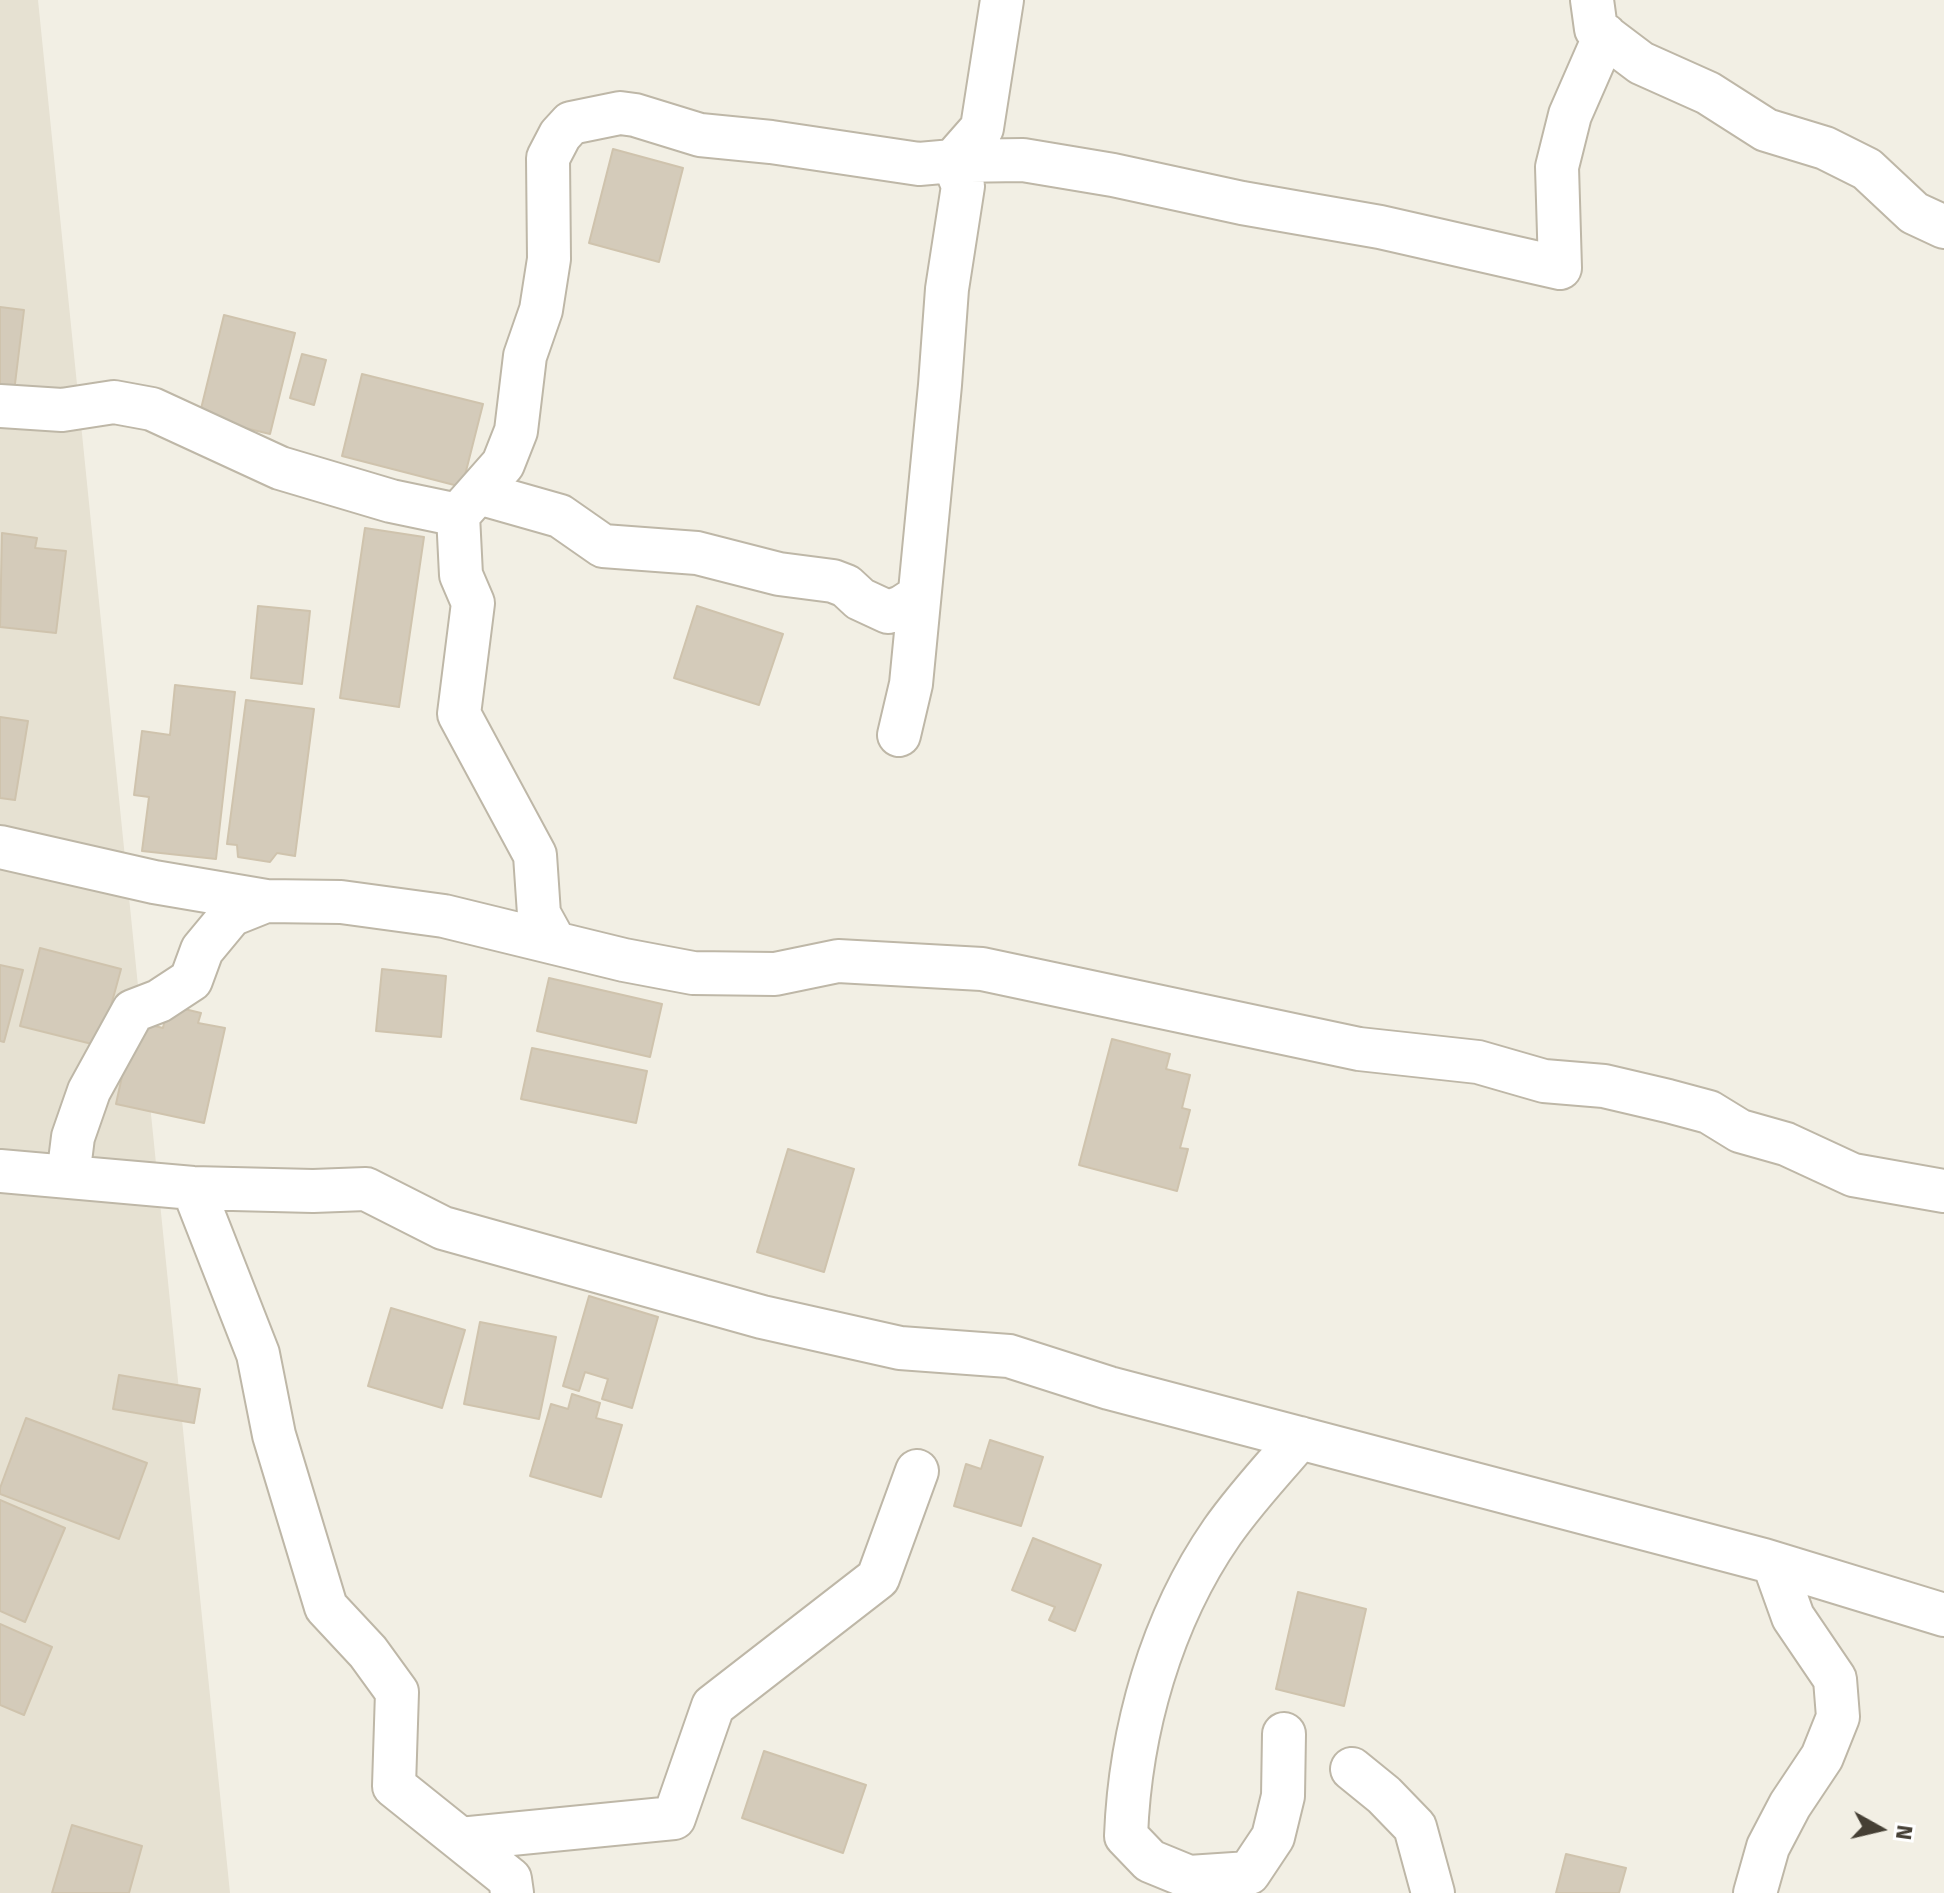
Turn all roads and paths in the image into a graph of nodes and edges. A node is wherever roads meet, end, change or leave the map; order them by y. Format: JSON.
{"nodes":[{"id":1,"x":1002,"y":0,"type":"edge"},
{"id":2,"x":1599,"y":18,"type":"edge"},
{"id":3,"x":953,"y":161,"type":"junction"},
{"id":4,"x":1944,"y":227,"type":"edge"},
{"id":5,"x":0,"y":406,"type":"edge"},
{"id":6,"x":468,"y":504,"type":"junction"},
{"id":7,"x":919,"y":596,"type":"junction"},
{"id":8,"x":899,"y":735,"type":"dead end"},
{"id":9,"x":0,"y":847,"type":"edge"},
{"id":10,"x":266,"y":901,"type":"junction"},
{"id":11,"x":555,"y":943,"type":"junction"},
{"id":12,"x":0,"y":1171,"type":"edge"},
{"id":13,"x":68,"y":1177,"type":"junction"},
{"id":14,"x":193,"y":1188,"type":"junction"},
{"id":15,"x":1944,"y":1191,"type":"edge"},
{"id":16,"x":1300,"y":1438,"type":"junction"},
{"id":17,"x":917,"y":1471,"type":"dead end"},
{"id":18,"x":1774,"y":1564,"type":"junction"},
{"id":19,"x":1944,"y":1615,"type":"edge"},
{"id":20,"x":1284,"y":1734,"type":"dead end"},
{"id":21,"x":1352,"y":1769,"type":"dead end"},
{"id":22,"x":460,"y":1839,"type":"junction"},
{"id":23,"x":512,"y":1893,"type":"edge"},
{"id":24,"x":1433,"y":1893,"type":"edge"},
{"id":25,"x":1755,"y":1893,"type":"edge"}],
"edges":[{"from":1,"to":3,"type":"street"},
{"from":2,"to":3,"type":"street"},
{"from":2,"to":4,"type":"street"},
{"from":3,"to":6,"type":"street"},
{"from":3,"to":7,"type":"street"},
{"from":5,"to":6,"type":"street"},
{"from":6,"to":7,"type":"street"},
{"from":6,"to":11,"type":"street"},
{"from":7,"to":8,"type":"street"},
{"from":9,"to":10,"type":"street"},
{"from":10,"to":11,"type":"street"},
{"from":10,"to":13,"type":"street"},
{"from":11,"to":15,"type":"street"},
{"from":12,"to":13,"type":"street"},
{"from":13,"to":14,"type":"street"},
{"from":14,"to":16,"type":"street"},
{"from":14,"to":22,"type":"street"},
{"from":16,"to":18,"type":"street"},
{"from":16,"to":20,"type":"street"},
{"from":17,"to":22,"type":"street"},
{"from":18,"to":19,"type":"street"},
{"from":18,"to":25,"type":"street"},
{"from":21,"to":24,"type":"street"},
{"from":22,"to":23,"type":"street"}]}
